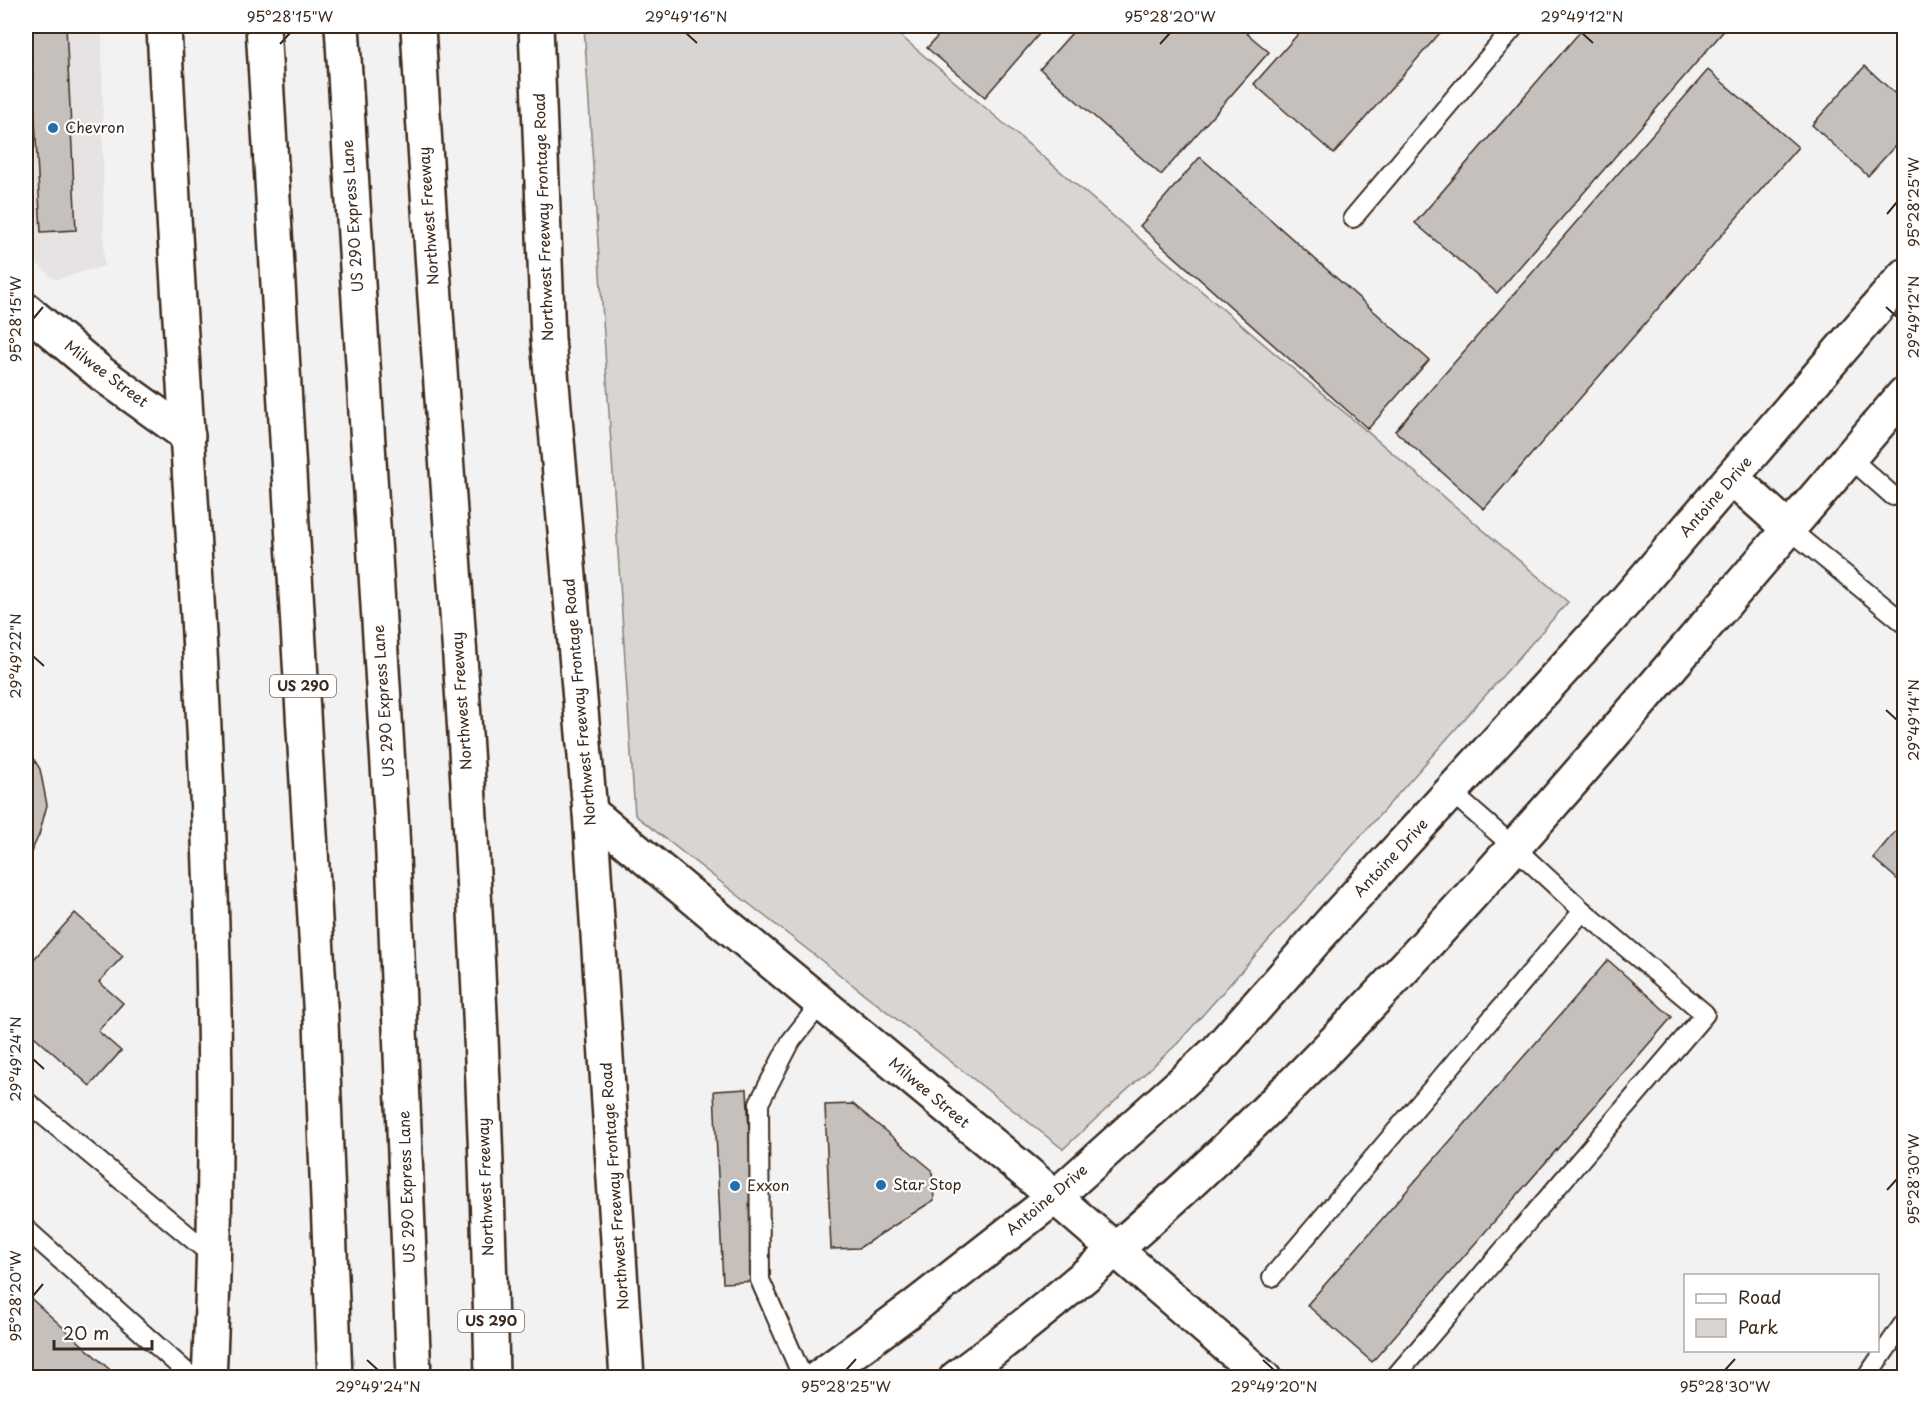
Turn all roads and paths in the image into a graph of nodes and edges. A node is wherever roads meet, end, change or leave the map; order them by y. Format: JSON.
{"nodes":[{"id":1,"x":164,"y":26,"type":"edge"},
{"id":2,"x":263,"y":26,"type":"edge"},
{"id":3,"x":342,"y":26,"type":"edge"},
{"id":4,"x":418,"y":26,"type":"edge"},
{"id":5,"x":537,"y":26,"type":"edge"},
{"id":6,"x":1515,"y":26,"type":"edge"},
{"id":7,"x":1353,"y":218,"type":"dead end"},
{"id":8,"x":1905,"y":276,"type":"edge"},
{"id":9,"x":26,"y":310,"type":"edge"},
{"id":10,"x":1905,"y":394,"type":"edge"},
{"id":11,"x":188,"y":436,"type":"junction"},
{"id":12,"x":1850,"y":458,"type":"junction"},
{"id":13,"x":1732,"y":478,"type":"junction"},
{"id":14,"x":1893,"y":496,"type":"dead end"},
{"id":15,"x":1789,"y":529,"type":"junction"},
{"id":16,"x":1905,"y":622,"type":"edge"},
{"id":17,"x":1451,"y":792,"type":"junction"},
{"id":18,"x":590,"y":812,"type":"junction"},
{"id":19,"x":1515,"y":848,"type":"junction"},
{"id":20,"x":1583,"y":911,"type":"junction"},
{"id":21,"x":821,"y":1003,"type":"junction"},
{"id":22,"x":26,"y":1101,"type":"edge"},
{"id":23,"x":1055,"y":1197,"type":"junction"},
{"id":24,"x":26,"y":1229,"type":"edge"},
{"id":25,"x":1116,"y":1250,"type":"junction"},
{"id":26,"x":215,"y":1258,"type":"junction"},
{"id":27,"x":1272,"y":1277,"type":"dead end"},
{"id":28,"x":1905,"y":1323,"type":"edge"},
{"id":29,"x":335,"y":1363,"type":"edge"},
{"id":30,"x":628,"y":1367,"type":"edge"},
{"id":31,"x":193,"y":1377,"type":"edge"},
{"id":32,"x":209,"y":1377,"type":"edge"},
{"id":33,"x":414,"y":1377,"type":"edge"},
{"id":34,"x":492,"y":1377,"type":"edge"},
{"id":35,"x":804,"y":1377,"type":"edge"},
{"id":36,"x":818,"y":1377,"type":"edge"},
{"id":37,"x":956,"y":1377,"type":"edge"},
{"id":38,"x":1264,"y":1377,"type":"edge"},
{"id":39,"x":1395,"y":1377,"type":"edge"},
{"id":40,"x":1866,"y":1377,"type":"edge"}],
"edges":[{"from":1,"to":11,"type":"main road"},
{"from":2,"to":29,"type":"main road","number":"US 290"},
{"from":3,"to":33,"type":"main road","name":"US 290 Express Lane"},
{"from":4,"to":34,"type":"main road","name":"Northwest Freeway","number":"US 290"},
{"from":5,"to":18,"type":"main road","name":"Northwest Freeway Frontage Road"},
{"from":6,"to":7,"type":"lane"},
{"from":8,"to":13,"type":"main road","name":"Antoine Drive"},
{"from":9,"to":11,"type":"main road","name":"Milwee Street"},
{"from":10,"to":12,"type":"main road"},
{"from":11,"to":26,"type":"main road"},
{"from":12,"to":14,"type":"lane"},
{"from":12,"to":15,"type":"main road"},
{"from":13,"to":15,"type":"main road"},
{"from":13,"to":17,"type":"main road","name":"Antoine Drive"},
{"from":15,"to":16,"type":"lane"},
{"from":15,"to":19,"type":"main road"},
{"from":17,"to":19,"type":"lane"},
{"from":17,"to":23,"type":"main road","name":"Antoine Drive"},
{"from":18,"to":21,"type":"main road","name":"Milwee Street"},
{"from":18,"to":30,"type":"main road","name":"Northwest Freeway Frontage Road"},
{"from":19,"to":20,"type":"lane"},
{"from":19,"to":25,"type":"main road"},
{"from":20,"to":27,"type":"lane"},
{"from":20,"to":39,"type":"lane"},
{"from":21,"to":23,"type":"main road","name":"Milwee Street"},
{"from":21,"to":35,"type":"lane"},
{"from":22,"to":26,"type":"lane"},
{"from":23,"to":25,"type":"main road","name":"Milwee Street"},
{"from":23,"to":36,"type":"main road","name":"Antoine Drive"},
{"from":24,"to":31,"type":"lane"},
{"from":25,"to":37,"type":"main road"},
{"from":25,"to":38,"type":"main road","name":"Milwee Street"},
{"from":26,"to":32,"type":"main road"},
{"from":28,"to":40,"type":"lane"}]}
